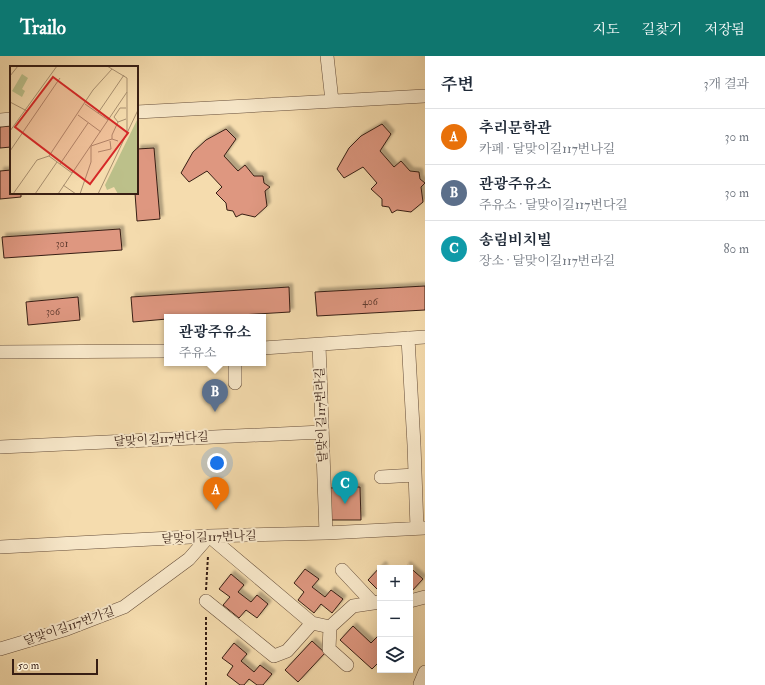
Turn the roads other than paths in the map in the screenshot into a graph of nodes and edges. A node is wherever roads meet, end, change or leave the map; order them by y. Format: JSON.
{"nodes":[{"id":1,"x":327,"y":56,"type":"edge"},
{"id":2,"x":425,"y":96,"type":"edge"},
{"id":3,"x":332,"y":102,"type":"junction"},
{"id":4,"x":138,"y":112,"type":"edge"},
{"id":5,"x":10,"y":119,"type":"edge"},
{"id":6,"x":0,"y":120,"type":"edge"},
{"id":7,"x":425,"y":337,"type":"edge"},
{"id":8,"x":408,"y":338,"type":"junction"},
{"id":9,"x":319,"y":345,"type":"junction"},
{"id":10,"x":266,"y":348,"type":"edge"},
{"id":11,"x":164,"y":350,"type":"edge"},
{"id":12,"x":0,"y":352,"type":"edge"},
{"id":13,"x":235,"y":366,"type":"edge"},
{"id":14,"x":235,"y":383,"type":"dead end"},
{"id":15,"x":322,"y":432,"type":"junction"},
{"id":16,"x":420,"y":445,"type":"edge"},
{"id":17,"x":0,"y":447,"type":"edge"},
{"id":18,"x":416,"y":475,"type":"junction"},
{"id":19,"x":381,"y":477,"type":"dead end"},
{"id":20,"x":421,"y":528,"type":"edge"},
{"id":21,"x":326,"y":534,"type":"junction"},
{"id":22,"x":209,"y":536,"type":"junction"},
{"id":23,"x":0,"y":546,"type":"edge"},
{"id":24,"x":342,"y":570,"type":"dead end"},
{"id":25,"x":425,"y":597,"type":"edge"},
{"id":26,"x":413,"y":600,"type":"edge"},
{"id":27,"x":206,"y":601,"type":"dead end"},
{"id":28,"x":376,"y":602,"type":"edge"},
{"id":29,"x":312,"y":623,"type":"junction"},
{"id":30,"x":330,"y":628,"type":"junction"},
{"id":31,"x":0,"y":649,"type":"edge"},
{"id":32,"x":347,"y":665,"type":"dead end"}],
"edges":[{"from":1,"to":3,"type":"street"},
{"from":2,"to":3,"type":"street"},
{"from":3,"to":4,"type":"street"},
{"from":5,"to":6,"type":"street"},
{"from":7,"to":8,"type":"street"},
{"from":8,"to":9,"type":"street"},
{"from":8,"to":16,"type":"street","name":"달맞이길117번나길"},
{"from":9,"to":10,"type":"street"},
{"from":9,"to":15,"type":"street","name":"달맞이길117번라길"},
{"from":11,"to":12,"type":"street"},
{"from":13,"to":14,"type":"street"},
{"from":15,"to":17,"type":"street","name":"달맞이길117번다길"},
{"from":15,"to":21,"type":"street","name":"달맞이길117번라길"},
{"from":16,"to":18,"type":"street","name":"달맞이길117번나길"},
{"from":18,"to":19,"type":"street"},
{"from":18,"to":20,"type":"street","name":"달맞이길117번나길"},
{"from":20,"to":21,"type":"street","name":"달맞이길117번나길"},
{"from":21,"to":22,"type":"street","name":"달맞이길117번나길"},
{"from":22,"to":23,"type":"street","name":"달맞이길117번나길"},
{"from":22,"to":29,"type":"street"},
{"from":22,"to":31,"type":"street","name":"달맞이길117번가길"},
{"from":24,"to":28,"type":"street"},
{"from":25,"to":26,"type":"street"},
{"from":27,"to":29,"type":"street"},
{"from":28,"to":30,"type":"street"},
{"from":29,"to":30,"type":"street"},
{"from":30,"to":32,"type":"street"}]}
